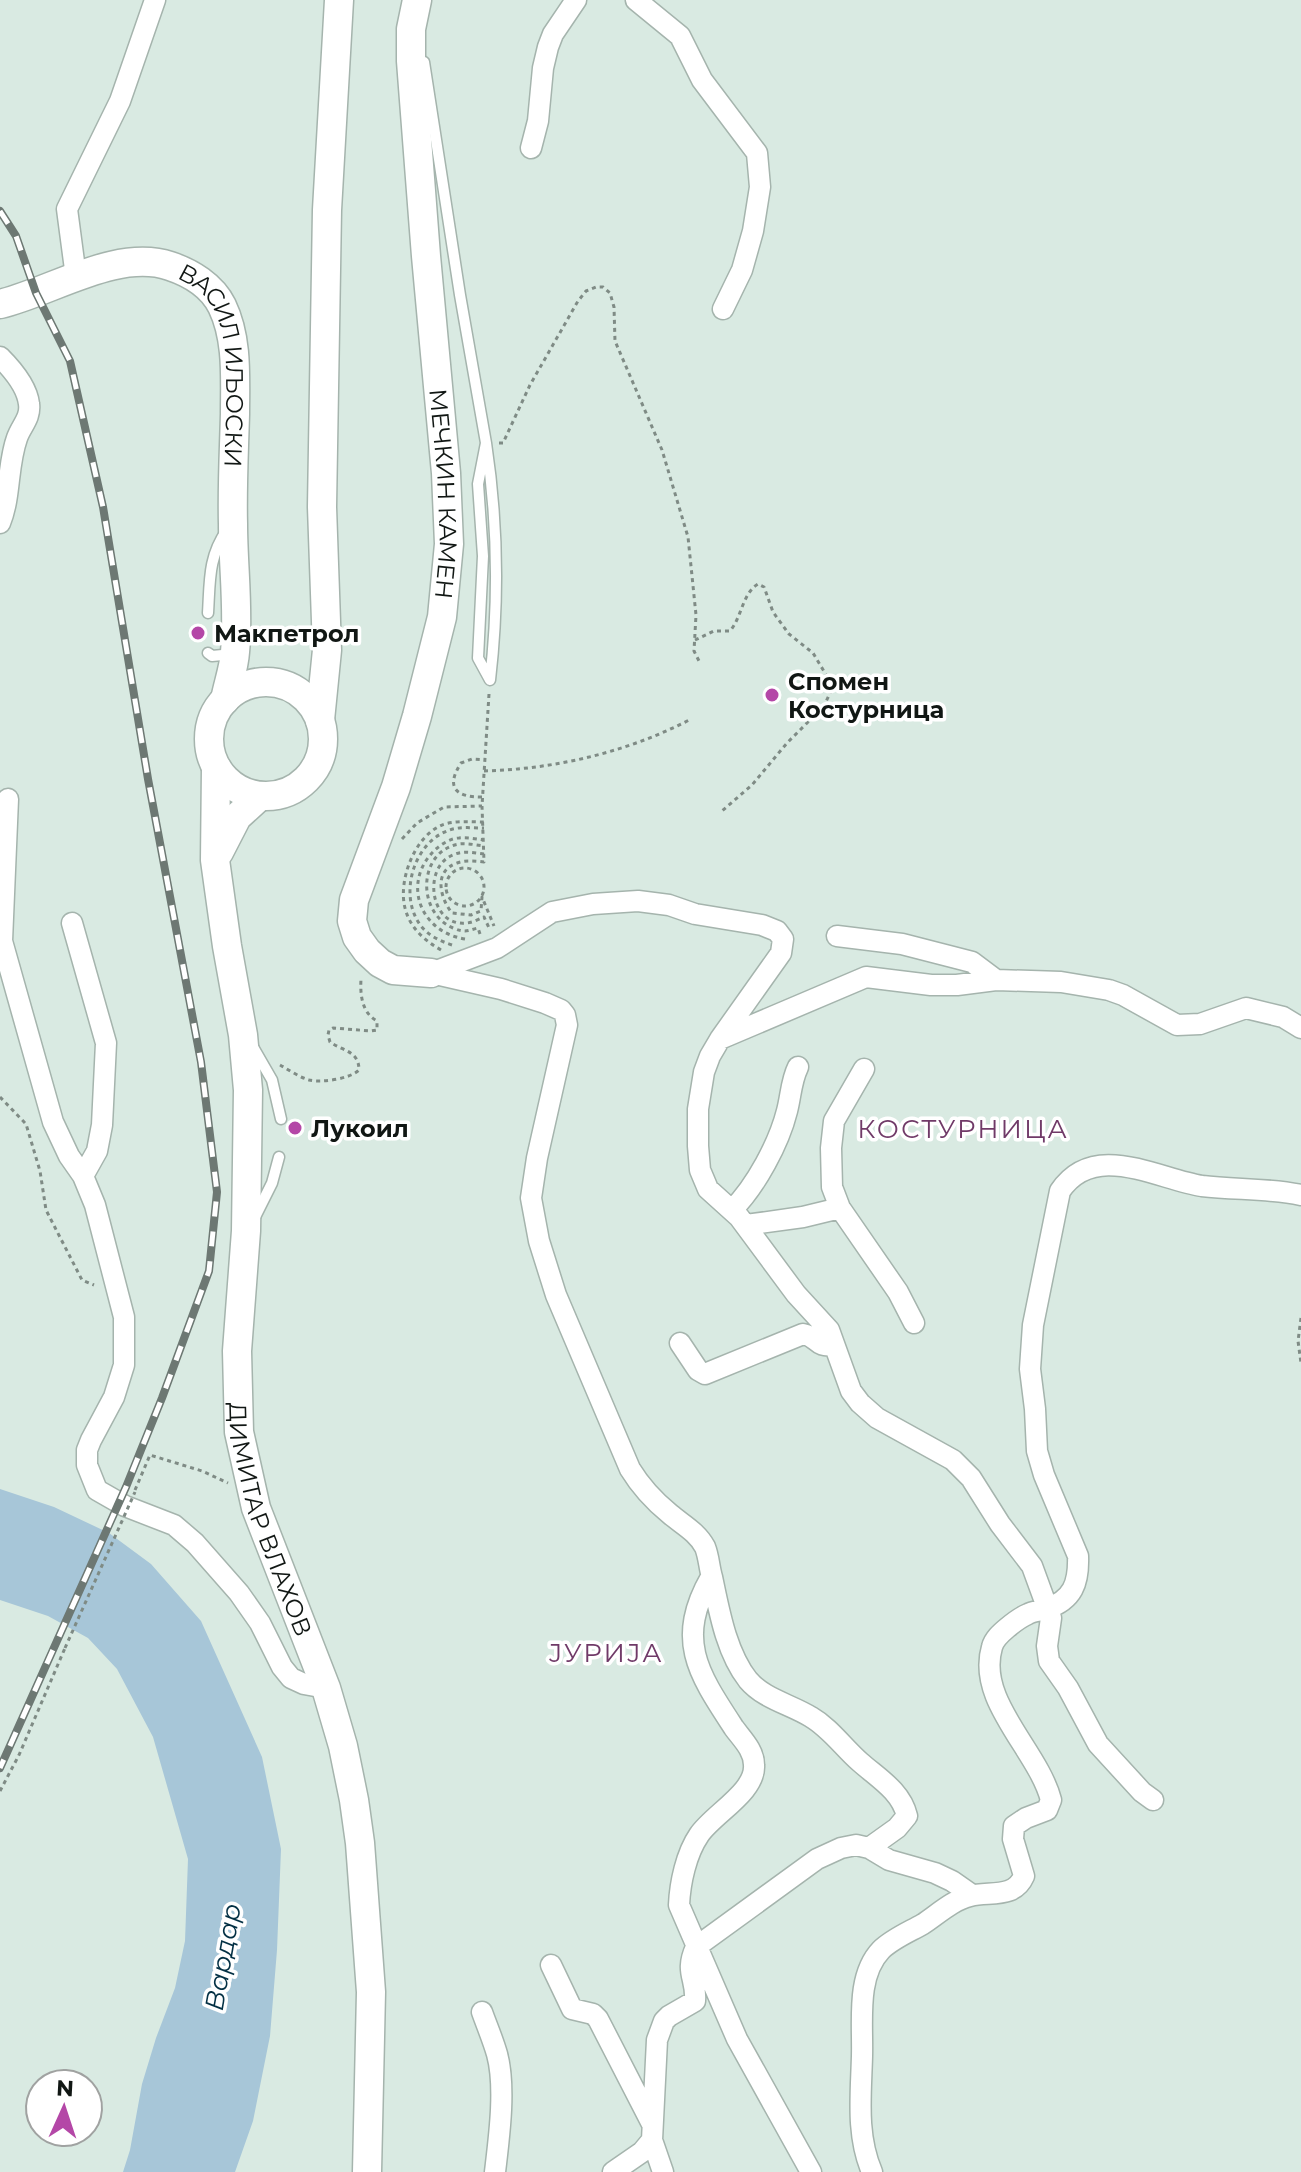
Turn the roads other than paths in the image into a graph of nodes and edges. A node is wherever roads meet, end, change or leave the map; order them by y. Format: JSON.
{"nodes":[{"id":1,"x":155,"y":0,"type":"edge"},
{"id":2,"x":339,"y":0,"type":"edge"},
{"id":3,"x":418,"y":0,"type":"edge"},
{"id":4,"x":576,"y":0,"type":"edge"},
{"id":5,"x":636,"y":0,"type":"edge"},
{"id":6,"x":531,"y":148,"type":"dead end"},
{"id":7,"x":76,"y":277,"type":"junction"},
{"id":8,"x":0,"y":304,"type":"edge"},
{"id":9,"x":723,"y":309,"type":"dead end"},
{"id":10,"x":0,"y":357,"type":"edge"},
{"id":11,"x":233,"y":522,"type":"junction"},
{"id":12,"x":0,"y":523,"type":"edge"},
{"id":13,"x":208,"y":613,"type":"dead end"},
{"id":14,"x":327,"y":650,"type":"junction"},
{"id":15,"x":222,"y":653,"type":"junction"},
{"id":16,"x":490,"y":680,"type":"road end"},
{"id":17,"x":271,"y":684,"type":"junction"},
{"id":18,"x":225,"y":700,"type":"junction"},
{"id":19,"x":320,"y":720,"type":"junction"},
{"id":20,"x":216,"y":767,"type":"junction"},
{"id":21,"x":260,"y":796,"type":"junction"},
{"id":22,"x":8,"y":799,"type":"dead end"},
{"id":23,"x":215,"y":860,"type":"junction"},
{"id":24,"x":72,"y":923,"type":"dead end"},
{"id":25,"x":837,"y":936,"type":"dead end"},
{"id":26,"x":439,"y":964,"type":"junction"},
{"id":27,"x":996,"y":980,"type":"junction"},
{"id":28,"x":0,"y":991,"type":"edge"},
{"id":29,"x":25,"y":1020,"type":"junction"},
{"id":30,"x":1301,"y":1028,"type":"edge"},
{"id":31,"x":243,"y":1035,"type":"junction"},
{"id":32,"x":720,"y":1039,"type":"junction"},
{"id":33,"x":798,"y":1067,"type":"dead end"},
{"id":34,"x":864,"y":1069,"type":"dead end"},
{"id":35,"x":281,"y":1119,"type":"dead end"},
{"id":36,"x":279,"y":1157,"type":"dead end"},
{"id":37,"x":83,"y":1176,"type":"junction"},
{"id":38,"x":1301,"y":1195,"type":"edge"},
{"id":39,"x":840,"y":1208,"type":"junction"},
{"id":40,"x":739,"y":1218,"type":"junction"},
{"id":41,"x":246,"y":1231,"type":"junction"},
{"id":42,"x":914,"y":1323,"type":"dead end"},
{"id":43,"x":680,"y":1343,"type":"dead end"},
{"id":44,"x":834,"y":1345,"type":"junction"},
{"id":45,"x":711,"y":1577,"type":"junction"},
{"id":46,"x":1048,"y":1608,"type":"junction"},
{"id":47,"x":326,"y":1688,"type":"junction"},
{"id":48,"x":1153,"y":1800,"type":"dead end"},
{"id":49,"x":869,"y":1848,"type":"junction"},
{"id":50,"x":972,"y":1895,"type":"junction"},
{"id":51,"x":696,"y":1947,"type":"junction"},
{"id":52,"x":551,"y":1965,"type":"dead end"},
{"id":53,"x":482,"y":2012,"type":"dead end"},
{"id":54,"x":653,"y":2134,"type":"junction"},
{"id":55,"x":367,"y":2172,"type":"edge"},
{"id":56,"x":495,"y":2172,"type":"edge"},
{"id":57,"x":613,"y":2172,"type":"edge"},
{"id":58,"x":663,"y":2172,"type":"edge"},
{"id":59,"x":811,"y":2172,"type":"edge"},
{"id":60,"x":872,"y":2172,"type":"edge"}],
"edges":[{"from":1,"to":7,"type":"street"},
{"from":2,"to":14,"type":"main road"},
{"from":3,"to":16,"type":"lane"},
{"from":3,"to":26,"type":"main road","name":"МЕЧКИН КАМЕН"},
{"from":4,"to":6,"type":"street"},
{"from":5,"to":9,"type":"street"},
{"from":7,"to":8,"type":"main road","name":"ВАСИЛ ИЉОСКИ"},
{"from":7,"to":11,"type":"main road","name":"ВАСИЛ ИЉОСКИ"},
{"from":10,"to":12,"type":"street"},
{"from":11,"to":13,"type":"lane"},
{"from":11,"to":15,"type":"main road","name":"ВАСИЛ ИЉОСКИ"},
{"from":14,"to":17,"type":"main road"},
{"from":14,"to":19,"type":"main road"},
{"from":15,"to":17,"type":"main road"},
{"from":15,"to":18,"type":"main road","name":"ВАСИЛ ИЉОСКИ"},
{"from":17,"to":18,"type":"main road"},
{"from":17,"to":19,"type":"main road"},
{"from":18,"to":20,"type":"main road"},
{"from":19,"to":21,"type":"main road"},
{"from":20,"to":21,"type":"main road"},
{"from":20,"to":23,"type":"main road","name":"ДИМИТАР ВЛАХОВ"},
{"from":21,"to":23,"type":"main road"},
{"from":22,"to":29,"type":"street"},
{"from":23,"to":31,"type":"main road","name":"ДИМИТАР ВЛАХОВ"},
{"from":24,"to":37,"type":"street"},
{"from":25,"to":27,"type":"street"},
{"from":26,"to":32,"type":"street"},
{"from":26,"to":45,"type":"street"},
{"from":27,"to":30,"type":"street"},
{"from":27,"to":32,"type":"street"},
{"from":28,"to":29,"type":"street"},
{"from":29,"to":37,"type":"street"},
{"from":31,"to":35,"type":"lane"},
{"from":31,"to":41,"type":"main road","name":"ДИМИТАР ВЛАХОВ"},
{"from":32,"to":40,"type":"street"},
{"from":33,"to":40,"type":"street"},
{"from":34,"to":39,"type":"street"},
{"from":36,"to":41,"type":"lane"},
{"from":37,"to":47,"type":"street"},
{"from":38,"to":46,"type":"street"},
{"from":39,"to":40,"type":"street"},
{"from":39,"to":42,"type":"street"},
{"from":40,"to":44,"type":"street"},
{"from":41,"to":47,"type":"main road","name":"ДИМИТАР ВЛАХОВ"},
{"from":43,"to":44,"type":"street"},
{"from":44,"to":46,"type":"street"},
{"from":45,"to":49,"type":"street"},
{"from":45,"to":51,"type":"street"},
{"from":46,"to":48,"type":"street"},
{"from":46,"to":50,"type":"street"},
{"from":47,"to":55,"type":"main road","name":"ДИМИТАР ВЛАХОВ"},
{"from":49,"to":50,"type":"street"},
{"from":49,"to":51,"type":"street"},
{"from":50,"to":60,"type":"street"},
{"from":51,"to":54,"type":"street"},
{"from":51,"to":59,"type":"street"},
{"from":52,"to":54,"type":"street"},
{"from":53,"to":56,"type":"street"},
{"from":54,"to":57,"type":"street"},
{"from":54,"to":58,"type":"street"}]}
